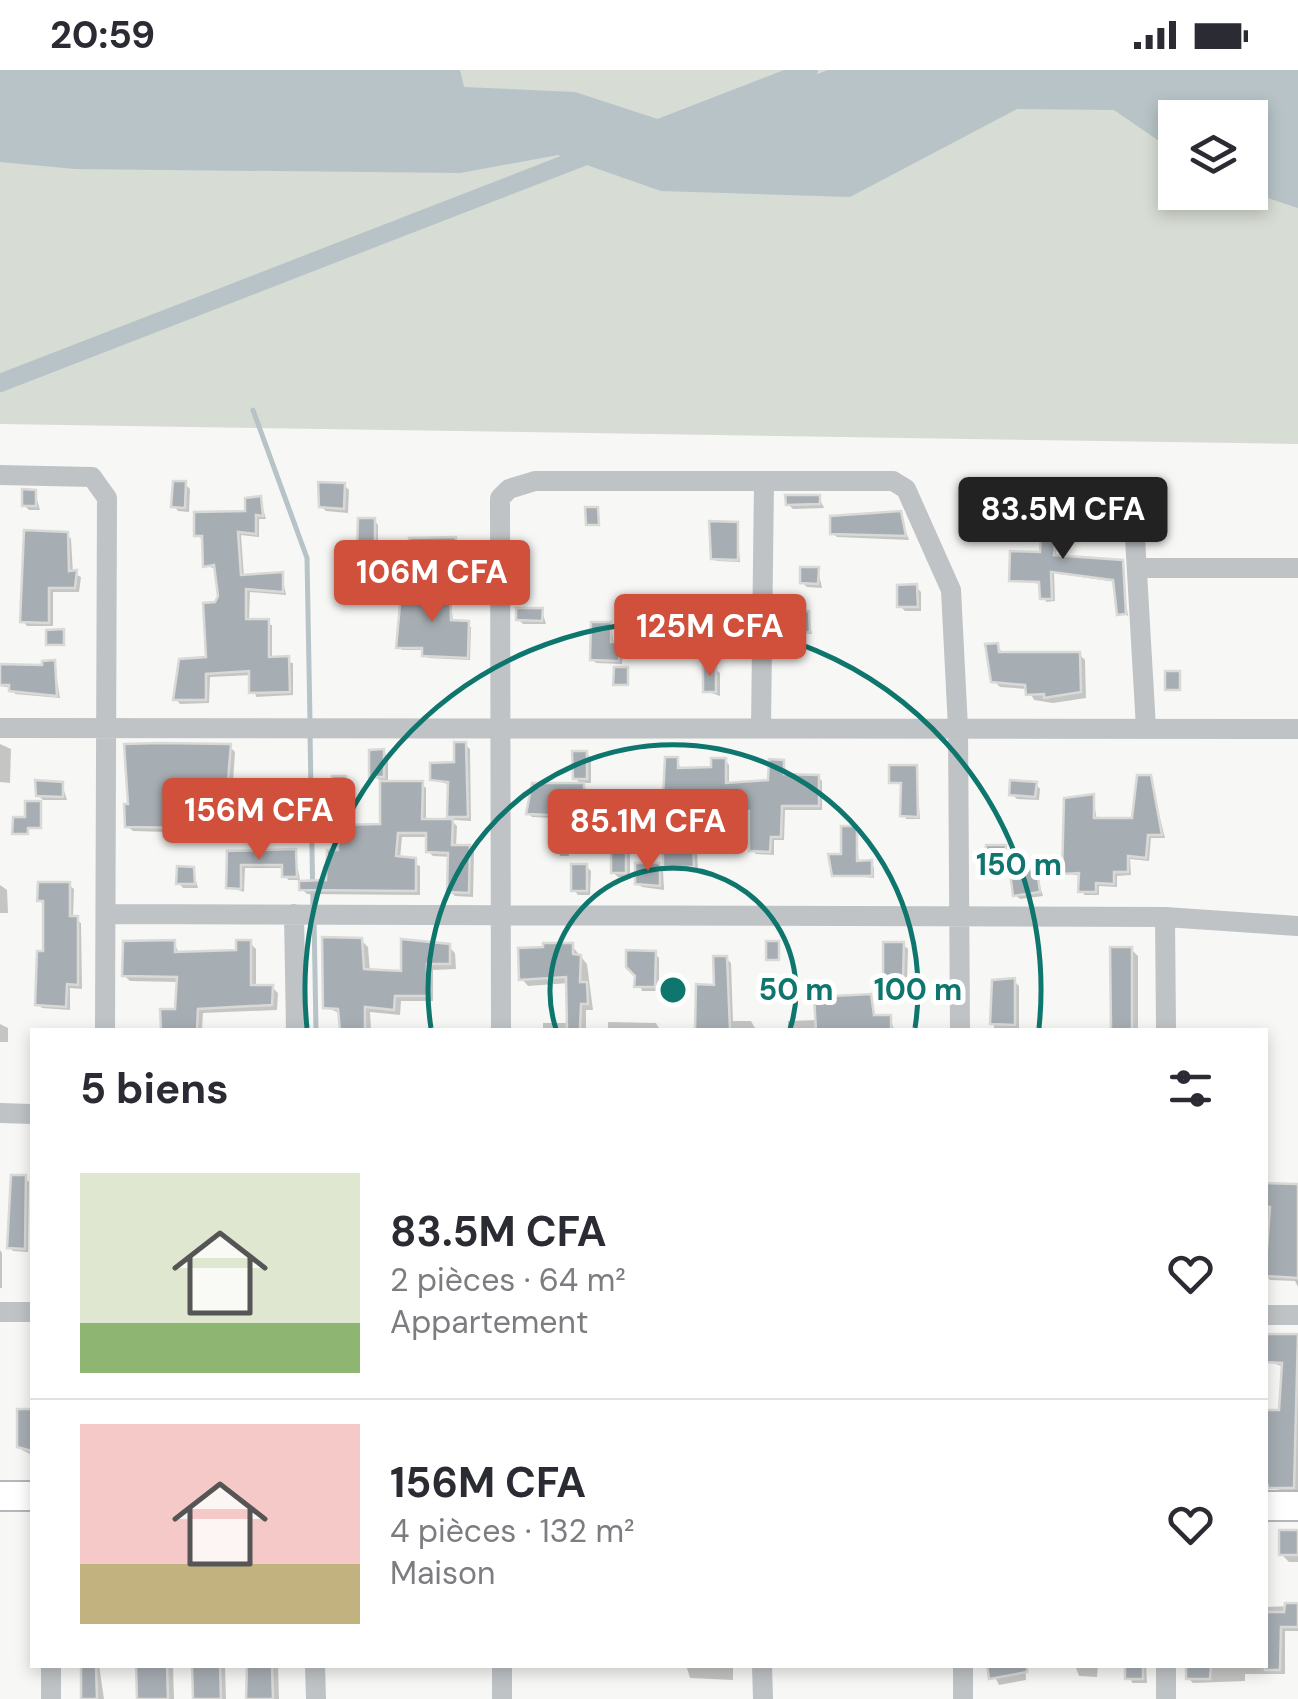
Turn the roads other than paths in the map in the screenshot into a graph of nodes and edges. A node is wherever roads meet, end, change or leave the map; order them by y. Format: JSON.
{"nodes":[{"id":1,"x":0,"y":475,"type":"edge"},
{"id":2,"x":764,"y":482,"type":"junction"},
{"id":3,"x":1133,"y":503,"type":"dead end"},
{"id":4,"x":1137,"y":568,"type":"junction"},
{"id":5,"x":1298,"y":568,"type":"edge"},
{"id":6,"x":0,"y":728,"type":"edge"},
{"id":7,"x":107,"y":728,"type":"junction"},
{"id":8,"x":500,"y":728,"type":"junction"},
{"id":9,"x":760,"y":728,"type":"junction"},
{"id":10,"x":958,"y":728,"type":"junction"},
{"id":11,"x":1146,"y":728,"type":"junction"},
{"id":12,"x":1298,"y":729,"type":"edge"},
{"id":13,"x":108,"y":914,"type":"junction"},
{"id":14,"x":294,"y":914,"type":"junction"},
{"id":15,"x":501,"y":915,"type":"junction"},
{"id":16,"x":1165,"y":917,"type":"junction"},
{"id":17,"x":960,"y":920,"type":"junction"},
{"id":18,"x":1298,"y":926,"type":"edge"},
{"id":19,"x":105,"y":1028,"type":"edge"},
{"id":20,"x":296,"y":1028,"type":"edge"},
{"id":21,"x":501,"y":1028,"type":"edge"},
{"id":22,"x":960,"y":1028,"type":"edge"},
{"id":23,"x":1166,"y":1028,"type":"edge"},
{"id":24,"x":0,"y":1113,"type":"edge"},
{"id":25,"x":30,"y":1114,"type":"edge"},
{"id":26,"x":0,"y":1312,"type":"edge"},
{"id":27,"x":30,"y":1312,"type":"edge"},
{"id":28,"x":1268,"y":1315,"type":"edge"},
{"id":29,"x":1298,"y":1316,"type":"edge"},
{"id":30,"x":0,"y":1496,"type":"edge"},
{"id":31,"x":30,"y":1496,"type":"edge"},
{"id":32,"x":1268,"y":1506,"type":"edge"},
{"id":33,"x":1298,"y":1506,"type":"edge"},
{"id":34,"x":51,"y":1668,"type":"edge"},
{"id":35,"x":316,"y":1668,"type":"edge"},
{"id":36,"x":502,"y":1668,"type":"edge"},
{"id":37,"x":762,"y":1668,"type":"edge"},
{"id":38,"x":963,"y":1668,"type":"edge"},
{"id":39,"x":1166,"y":1668,"type":"edge"},
{"id":40,"x":51,"y":1699,"type":"edge"},
{"id":41,"x":316,"y":1699,"type":"edge"},
{"id":42,"x":502,"y":1699,"type":"edge"},
{"id":43,"x":762,"y":1699,"type":"edge"},
{"id":44,"x":964,"y":1699,"type":"edge"},
{"id":45,"x":1166,"y":1699,"type":"edge"}],
"edges":[{"from":1,"to":7,"type":"street"},
{"from":2,"to":8,"type":"street"},
{"from":2,"to":9,"type":"street"},
{"from":2,"to":10,"type":"street"},
{"from":3,"to":4,"type":"street"},
{"from":4,"to":5,"type":"street"},
{"from":4,"to":11,"type":"street"},
{"from":6,"to":7,"type":"street"},
{"from":7,"to":8,"type":"street"},
{"from":7,"to":13,"type":"street"},
{"from":8,"to":9,"type":"street"},
{"from":8,"to":15,"type":"street"},
{"from":9,"to":10,"type":"street"},
{"from":10,"to":11,"type":"street"},
{"from":10,"to":17,"type":"street"},
{"from":11,"to":12,"type":"street"},
{"from":13,"to":14,"type":"street"},
{"from":13,"to":19,"type":"street"},
{"from":14,"to":15,"type":"street"},
{"from":14,"to":20,"type":"street"},
{"from":15,"to":17,"type":"street"},
{"from":15,"to":21,"type":"street"},
{"from":16,"to":17,"type":"street"},
{"from":16,"to":18,"type":"street"},
{"from":16,"to":23,"type":"street"},
{"from":17,"to":22,"type":"street"},
{"from":24,"to":25,"type":"street"},
{"from":26,"to":27,"type":"street"},
{"from":28,"to":29,"type":"street"},
{"from":30,"to":31,"type":"street"},
{"from":32,"to":33,"type":"street"},
{"from":34,"to":40,"type":"street"},
{"from":35,"to":41,"type":"street"},
{"from":36,"to":42,"type":"street"},
{"from":37,"to":43,"type":"street"},
{"from":38,"to":44,"type":"street"},
{"from":39,"to":45,"type":"street"}]}
